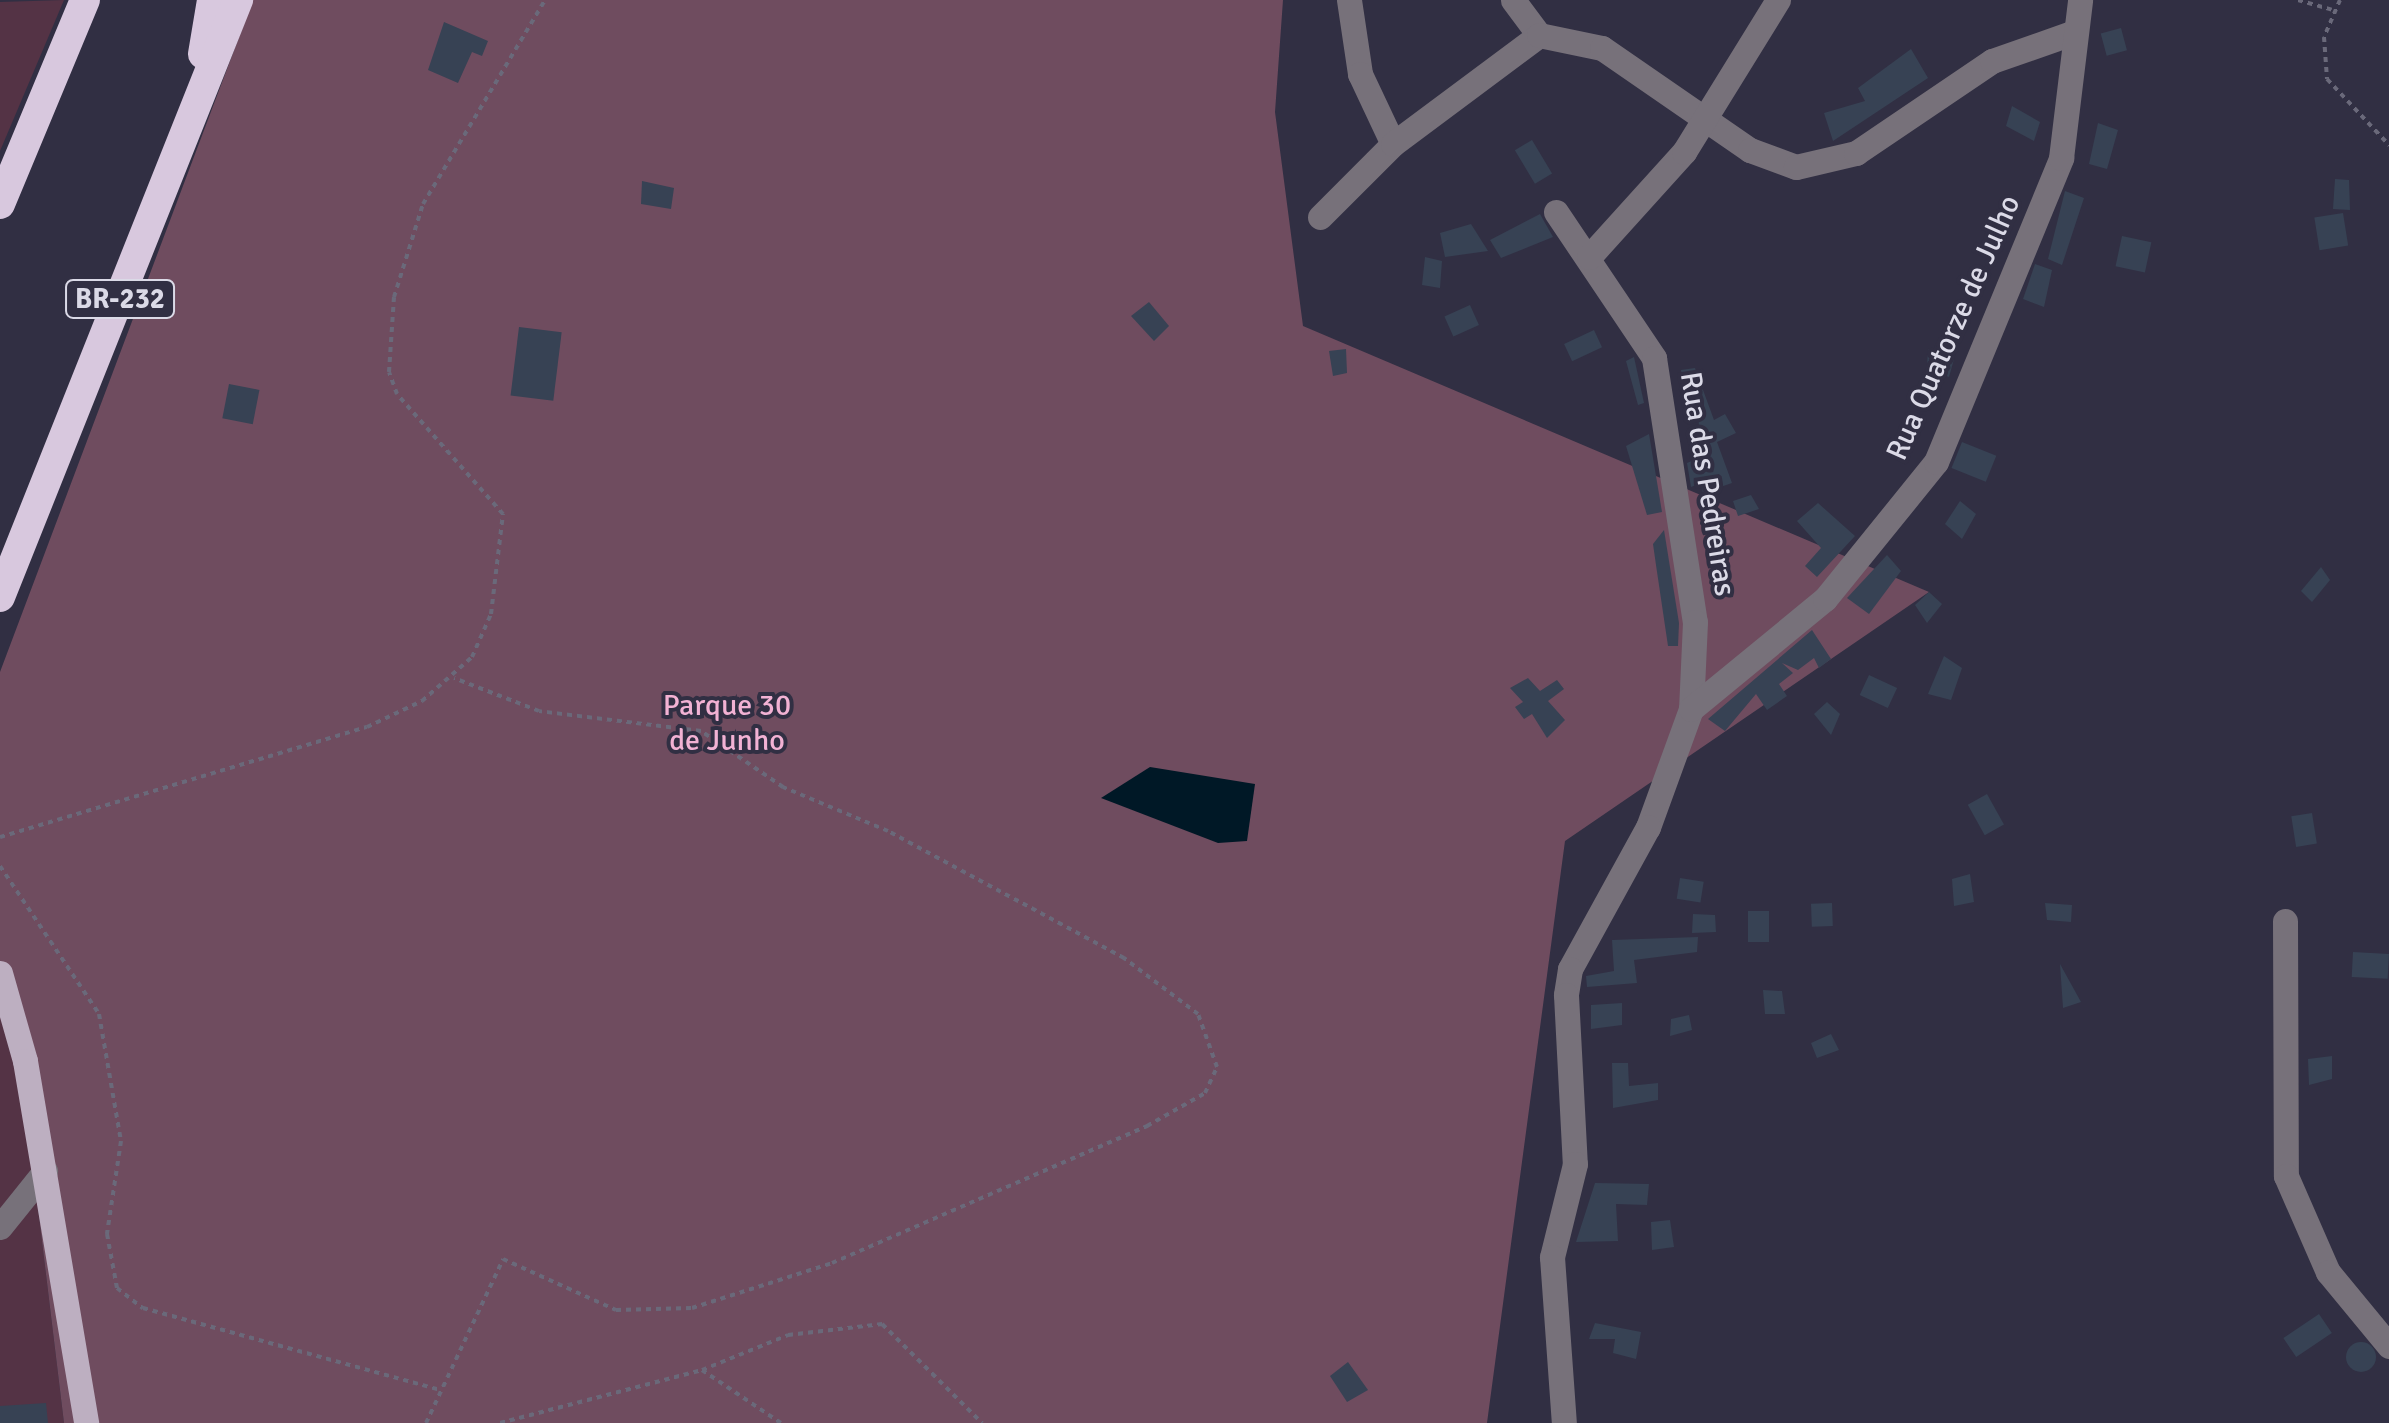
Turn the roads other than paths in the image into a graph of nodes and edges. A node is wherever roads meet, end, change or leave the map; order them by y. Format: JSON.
{"nodes":[{"id":1,"x":84,"y":0,"type":"edge"},
{"id":2,"x":94,"y":0,"type":"edge"},
{"id":3,"x":212,"y":0,"type":"edge"},
{"id":4,"x":238,"y":0,"type":"edge"},
{"id":5,"x":1349,"y":0,"type":"edge"},
{"id":6,"x":1513,"y":0,"type":"edge"},
{"id":7,"x":1778,"y":0,"type":"edge"},
{"id":8,"x":2080,"y":0,"type":"edge"},
{"id":9,"x":2072,"y":33,"type":"junction"},
{"id":10,"x":1540,"y":36,"type":"junction"},
{"id":11,"x":57,"y":77,"type":"junction"},
{"id":12,"x":193,"y":116,"type":"junction"},
{"id":13,"x":1706,"y":121,"type":"junction"},
{"id":14,"x":1394,"y":144,"type":"junction"},
{"id":15,"x":0,"y":204,"type":"edge"},
{"id":16,"x":1556,"y":212,"type":"dead end"},
{"id":17,"x":1320,"y":216,"type":"dead end"},
{"id":18,"x":1589,"y":256,"type":"junction"},
{"id":19,"x":0,"y":597,"type":"edge"},
{"id":20,"x":1690,"y":710,"type":"junction"},
{"id":21,"x":2285,"y":922,"type":"dead end"},
{"id":22,"x":0,"y":973,"type":"edge"},
{"id":23,"x":46,"y":1171,"type":"junction"},
{"id":24,"x":0,"y":1227,"type":"edge"},
{"id":25,"x":2389,"y":1346,"type":"edge"},
{"id":26,"x":86,"y":1423,"type":"edge"},
{"id":27,"x":1564,"y":1423,"type":"edge"}],
"edges":[{"from":1,"to":11,"type":"highway"},
{"from":2,"to":11,"type":"highway"},
{"from":3,"to":12,"type":"highway"},
{"from":4,"to":12,"type":"highway","number":"BR-232"},
{"from":5,"to":14,"type":"street"},
{"from":6,"to":10,"type":"street"},
{"from":7,"to":13,"type":"street"},
{"from":8,"to":9,"type":"street","name":"Rua Quatorze de Julho"},
{"from":9,"to":13,"type":"street"},
{"from":9,"to":20,"type":"street","name":"Rua Quatorze de Julho"},
{"from":10,"to":13,"type":"street"},
{"from":10,"to":14,"type":"street"},
{"from":11,"to":15,"type":"highway"},
{"from":12,"to":19,"type":"highway","number":"BR-232"},
{"from":13,"to":18,"type":"street"},
{"from":14,"to":17,"type":"street"},
{"from":16,"to":18,"type":"street","name":"Rua das Pedreiras"},
{"from":18,"to":20,"type":"street","name":"Rua das Pedreiras"},
{"from":20,"to":27,"type":"street","name":"Rua das Pedreiras"},
{"from":21,"to":25,"type":"street"},
{"from":22,"to":23,"type":"main road"},
{"from":23,"to":24,"type":"street"},
{"from":23,"to":26,"type":"main road"}]}
